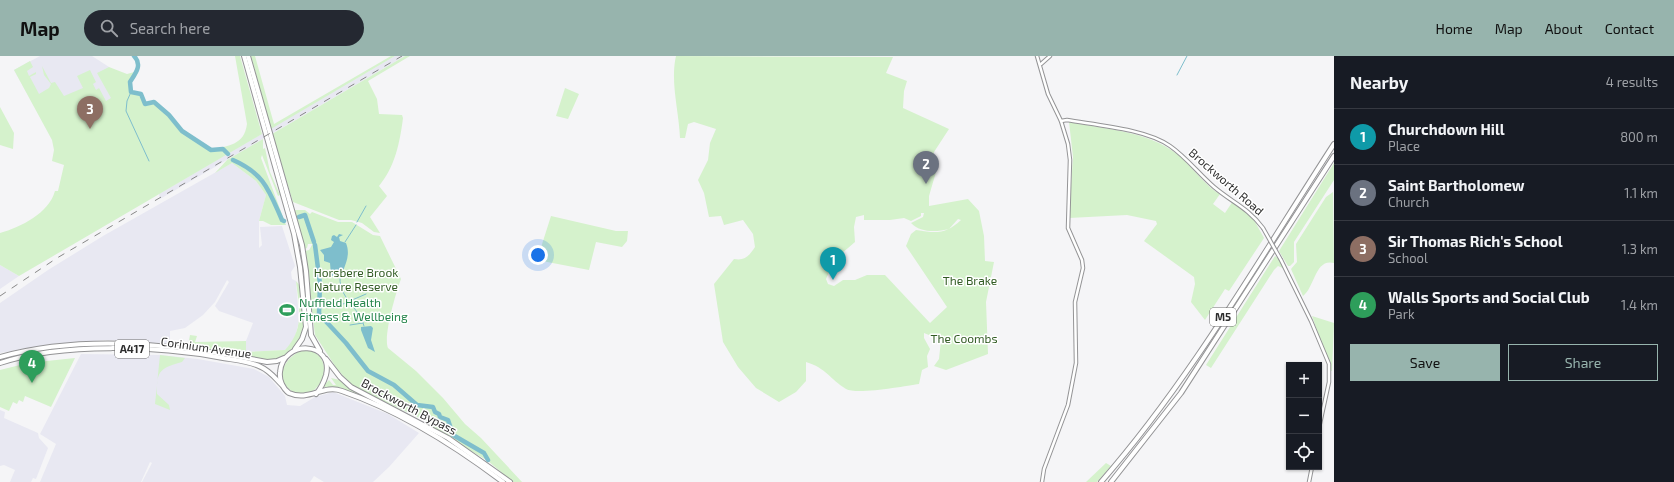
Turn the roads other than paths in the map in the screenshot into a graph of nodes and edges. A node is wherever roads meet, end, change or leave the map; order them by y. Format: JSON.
{"nodes":[{"id":1,"x":244,"y":56,"type":"edge"},
{"id":2,"x":248,"y":56,"type":"edge"},
{"id":3,"x":1037,"y":56,"type":"edge"},
{"id":4,"x":1050,"y":56,"type":"edge"},
{"id":5,"x":1040,"y":64,"type":"junction"},
{"id":6,"x":1061,"y":121,"type":"junction"},
{"id":7,"x":1334,"y":144,"type":"edge"},
{"id":8,"x":1334,"y":156,"type":"edge"},
{"id":9,"x":289,"y":354,"type":"junction"},
{"id":10,"x":323,"y":356,"type":"junction"},
{"id":11,"x":0,"y":357,"type":"edge"},
{"id":12,"x":0,"y":363,"type":"edge"},
{"id":13,"x":283,"y":386,"type":"junction"},
{"id":14,"x":316,"y":394,"type":"junction"},
{"id":15,"x":1322,"y":414,"type":"edge"},
{"id":16,"x":1311,"y":470,"type":"edge"},
{"id":17,"x":503,"y":482,"type":"edge"},
{"id":18,"x":510,"y":482,"type":"edge"},
{"id":19,"x":1042,"y":482,"type":"edge"},
{"id":20,"x":1101,"y":482,"type":"edge"},
{"id":21,"x":1111,"y":482,"type":"edge"},
{"id":22,"x":1309,"y":482,"type":"edge"}],
"edges":[{"from":1,"to":9,"type":"highway"},
{"from":2,"to":10,"type":"highway"},
{"from":3,"to":5,"type":"street"},
{"from":4,"to":5,"type":"street"},
{"from":5,"to":6,"type":"street"},
{"from":6,"to":15,"type":"street","name":"Brockworth Road","bridge":true},
{"from":6,"to":19,"type":"street"},
{"from":7,"to":20,"type":"highway","number":"M5"},
{"from":8,"to":21,"type":"highway","number":"M5"},
{"from":9,"to":10,"type":"highway"},
{"from":9,"to":11,"type":"highway","name":"Corinium Avenue","number":"A417"},
{"from":9,"to":13,"type":"highway"},
{"from":10,"to":14,"type":"highway"},
{"from":10,"to":18,"type":"highway","name":"Brockworth Bypass"},
{"from":12,"to":13,"type":"highway","name":"Corinium Avenue","number":"A417"},
{"from":13,"to":14,"type":"highway"},
{"from":14,"to":17,"type":"highway","name":"Brockworth Bypass"},
{"from":16,"to":22,"type":"street"}]}
